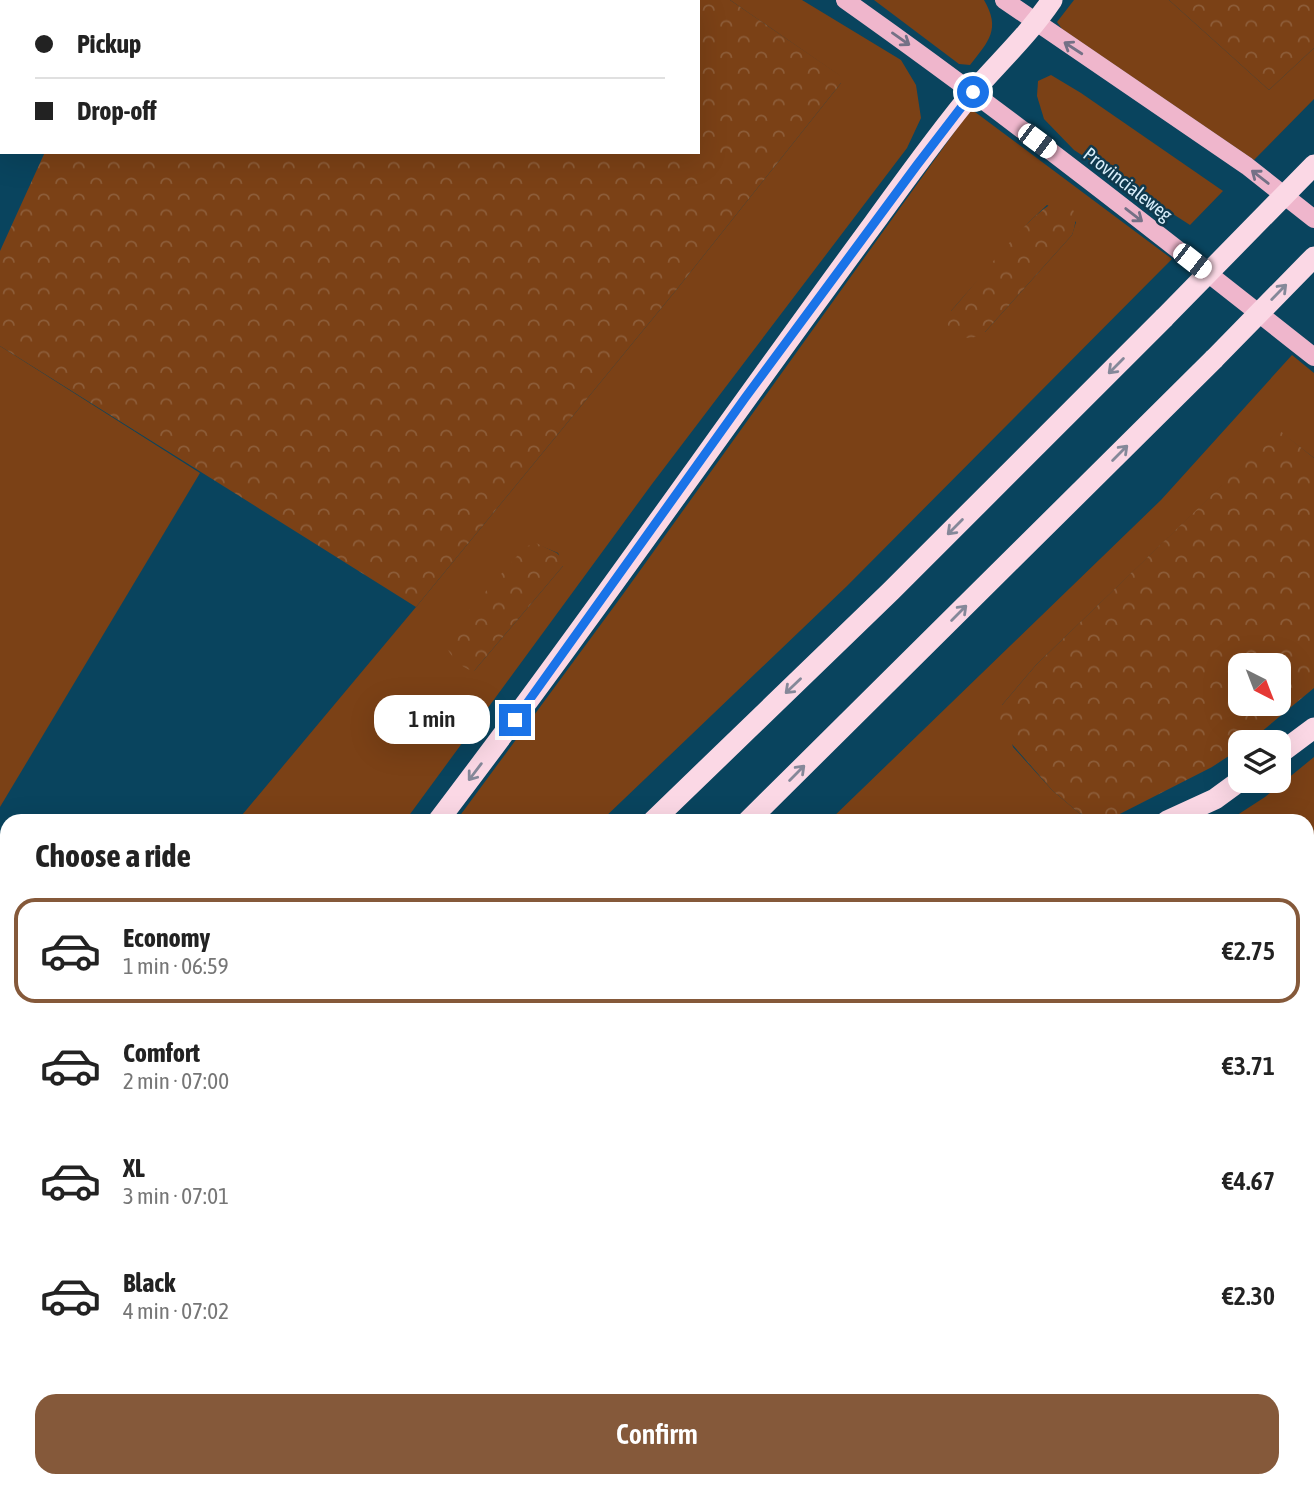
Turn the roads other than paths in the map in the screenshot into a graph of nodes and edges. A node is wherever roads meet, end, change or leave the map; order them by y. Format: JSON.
{"nodes":[{"id":1,"x":845,"y":0,"type":"edge"},
{"id":2,"x":1004,"y":0,"type":"edge"},
{"id":3,"x":1052,"y":0,"type":"edge"},
{"id":4,"x":1036,"y":24,"type":"junction"},
{"id":5,"x":973,"y":92,"type":"junction"},
{"id":6,"x":1314,"y":166,"type":"edge"},
{"id":7,"x":1314,"y":219,"type":"edge"},
{"id":8,"x":1314,"y":257,"type":"edge"},
{"id":9,"x":1314,"y":357,"type":"edge"},
{"id":10,"x":1314,"y":729,"type":"edge"},
{"id":11,"x":1291,"y":745,"type":"edge"},
{"id":12,"x":1228,"y":790,"type":"edge"},
{"id":13,"x":443,"y":814,"type":"edge"},
{"id":14,"x":660,"y":814,"type":"edge"},
{"id":15,"x":755,"y":814,"type":"edge"},
{"id":16,"x":1182,"y":814,"type":"edge"}],
"edges":[{"from":1,"to":5,"type":"main road","name":"Provincialeweg","one_way":true},
{"from":2,"to":4,"type":"main road"},
{"from":3,"to":4,"type":"highway"},
{"from":4,"to":5,"type":"highway"},
{"from":7,"to":4,"type":"main road","one_way":true},
{"from":5,"to":9,"type":"main road","name":"Provincialeweg","one_way":true},
{"from":5,"to":13,"type":"highway","one_way":true},
{"from":6,"to":14,"type":"highway","one_way":true,"bridge":true},
{"from":15,"to":8,"type":"highway","one_way":true,"bridge":true},
{"from":10,"to":11,"type":"highway"},
{"from":12,"to":16,"type":"highway"}]}
